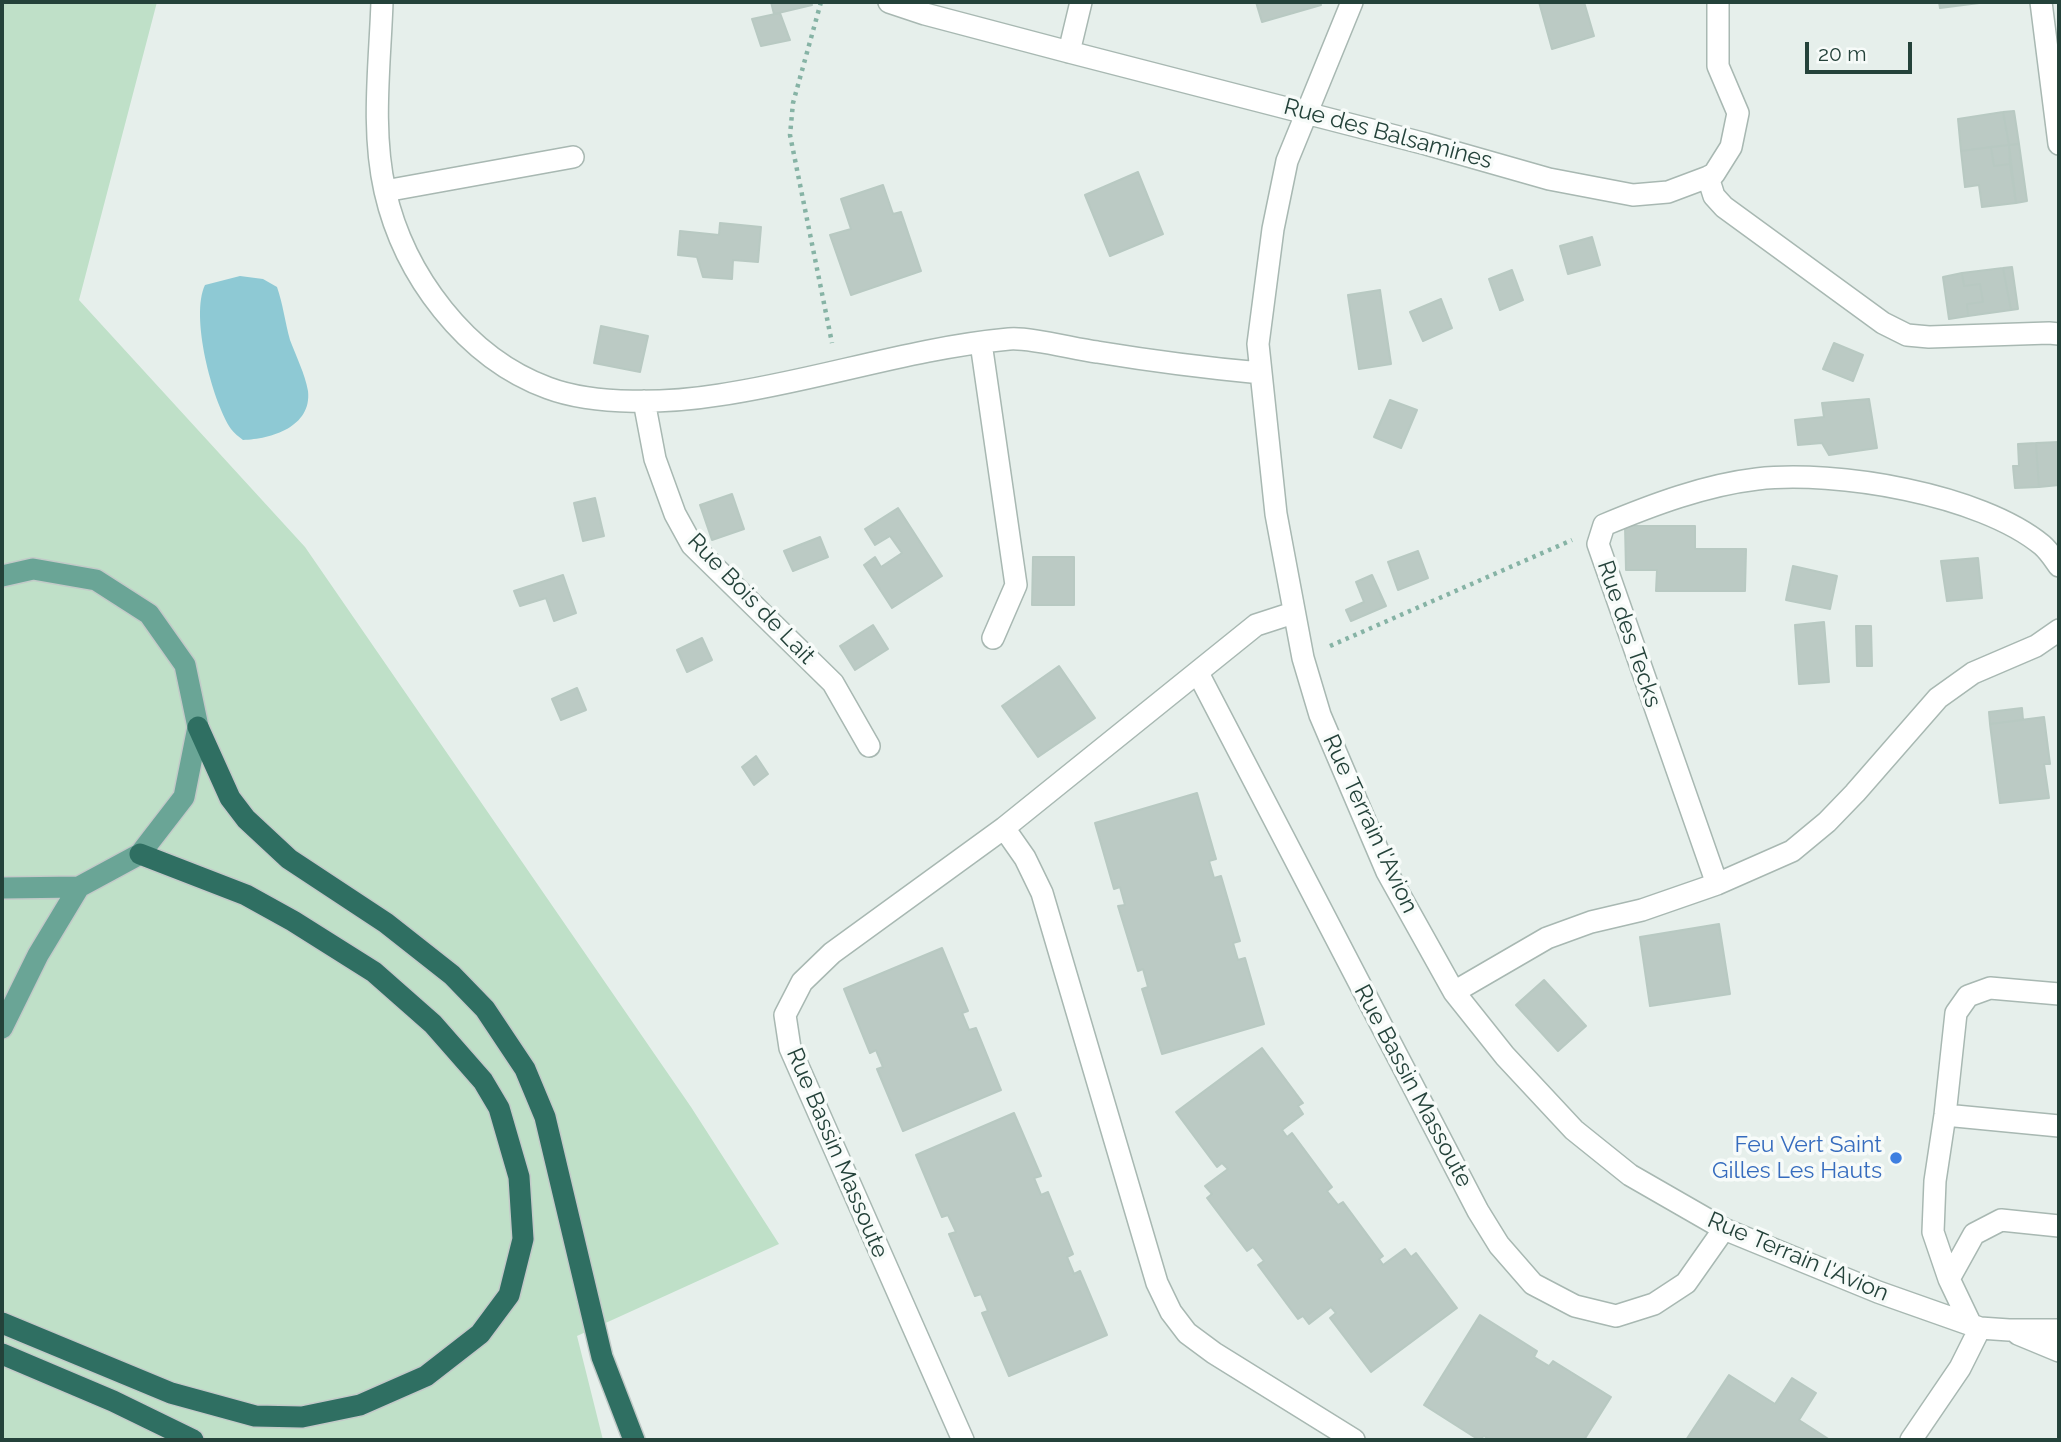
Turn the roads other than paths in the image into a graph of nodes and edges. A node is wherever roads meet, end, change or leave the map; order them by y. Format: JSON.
{"nodes":[{"id":1,"x":382,"y":2,"type":"edge"},
{"id":2,"x":889,"y":2,"type":"edge"},
{"id":3,"x":1081,"y":2,"type":"edge"},
{"id":4,"x":1352,"y":2,"type":"edge"},
{"id":5,"x":1718,"y":2,"type":"edge"},
{"id":6,"x":2041,"y":2,"type":"edge"},
{"id":7,"x":1069,"y":52,"type":"junction"},
{"id":8,"x":1305,"y":111,"type":"junction"},
{"id":9,"x":2059,"y":144,"type":"edge"},
{"id":10,"x":573,"y":157,"type":"dead end"},
{"id":11,"x":1708,"y":177,"type":"junction"},
{"id":12,"x":385,"y":191,"type":"junction"},
{"id":13,"x":2059,"y":334,"type":"edge"},
{"id":14,"x":981,"y":343,"type":"junction"},
{"id":15,"x":1261,"y":373,"type":"junction"},
{"id":16,"x":644,"y":401,"type":"junction"},
{"id":17,"x":2059,"y":566,"type":"edge"},
{"id":18,"x":2,"y":576,"type":"edge"},
{"id":19,"x":1293,"y":613,"type":"junction"},
{"id":20,"x":2059,"y":630,"type":"edge"},
{"id":21,"x":993,"y":638,"type":"dead end"},
{"id":22,"x":1198,"y":673,"type":"junction"},
{"id":23,"x":198,"y":727,"type":"junction"},
{"id":24,"x":869,"y":746,"type":"dead end"},
{"id":25,"x":1004,"y":828,"type":"junction"},
{"id":26,"x":141,"y":854,"type":"junction"},
{"id":27,"x":1717,"y":884,"type":"junction"},
{"id":28,"x":79,"y":887,"type":"junction"},
{"id":29,"x":2,"y":888,"type":"edge"},
{"id":30,"x":1454,"y":992,"type":"junction"},
{"id":31,"x":2059,"y":994,"type":"edge"},
{"id":32,"x":2,"y":1028,"type":"edge"},
{"id":33,"x":1945,"y":1115,"type":"junction"},
{"id":34,"x":2059,"y":1126,"type":"edge"},
{"id":35,"x":2059,"y":1226,"type":"edge"},
{"id":36,"x":1724,"y":1229,"type":"junction"},
{"id":37,"x":1949,"y":1279,"type":"junction"},
{"id":38,"x":2,"y":1323,"type":"edge"},
{"id":39,"x":1976,"y":1326,"type":"junction"},
{"id":40,"x":2059,"y":1329,"type":"edge"},
{"id":41,"x":2009,"y":1330,"type":"junction"},
{"id":42,"x":2059,"y":1351,"type":"edge"},
{"id":43,"x":2,"y":1354,"type":"edge"},
{"id":44,"x":193,"y":1440,"type":"edge"},
{"id":45,"x":634,"y":1440,"type":"edge"},
{"id":46,"x":963,"y":1440,"type":"edge"},
{"id":47,"x":1354,"y":1440,"type":"edge"},
{"id":48,"x":1911,"y":1440,"type":"edge"}],
"edges":[{"from":1,"to":12,"type":"street"},
{"from":2,"to":7,"type":"street","name":"Rue des Balsamines"},
{"from":3,"to":7,"type":"street"},
{"from":4,"to":8,"type":"street","name":"Rue Terrain l'Avion"},
{"from":5,"to":11,"type":"street"},
{"from":6,"to":9,"type":"street"},
{"from":7,"to":8,"type":"street","name":"Rue des Balsamines"},
{"from":8,"to":11,"type":"street","name":"Rue des Balsamines"},
{"from":8,"to":15,"type":"street","name":"Rue Terrain l'Avion"},
{"from":10,"to":12,"type":"street"},
{"from":11,"to":13,"type":"street"},
{"from":12,"to":16,"type":"street"},
{"from":14,"to":15,"type":"street"},
{"from":14,"to":16,"type":"street"},
{"from":14,"to":21,"type":"street"},
{"from":15,"to":19,"type":"street","name":"Rue Terrain l'Avion"},
{"from":16,"to":24,"type":"street","name":"Rue Bois de Lait"},
{"from":17,"to":27,"type":"street","name":"Rue des Tecks"},
{"from":18,"to":23,"type":"main road"},
{"from":19,"to":22,"type":"street","name":"Rue Bassin Massoute"},
{"from":19,"to":30,"type":"street","name":"Rue Terrain l'Avion"},
{"from":20,"to":27,"type":"street"},
{"from":22,"to":25,"type":"street","name":"Rue Bassin Massoute"},
{"from":22,"to":36,"type":"street","name":"Rue Bassin Massoute"},
{"from":23,"to":26,"type":"main road"},
{"from":23,"to":45,"type":"highway"},
{"from":25,"to":46,"type":"street","name":"Rue Bassin Massoute"},
{"from":25,"to":47,"type":"street"},
{"from":26,"to":28,"type":"main road"},
{"from":26,"to":38,"type":"highway"},
{"from":27,"to":30,"type":"street"},
{"from":28,"to":29,"type":"main road"},
{"from":28,"to":32,"type":"main road"},
{"from":30,"to":36,"type":"street","name":"Rue Terrain l'Avion"},
{"from":31,"to":33,"type":"street"},
{"from":33,"to":34,"type":"street"},
{"from":33,"to":37,"type":"street"},
{"from":35,"to":37,"type":"street"},
{"from":36,"to":39,"type":"street","name":"Rue Terrain l'Avion"},
{"from":37,"to":39,"type":"street"},
{"from":39,"to":41,"type":"street","name":"Rue Terrain l'Avion"},
{"from":39,"to":48,"type":"street"},
{"from":40,"to":41,"type":"street","name":"Rue Terrain l'Avion"},
{"from":41,"to":42,"type":"street","name":"Rue Terrain l'Avion"},
{"from":43,"to":44,"type":"highway"}]}
